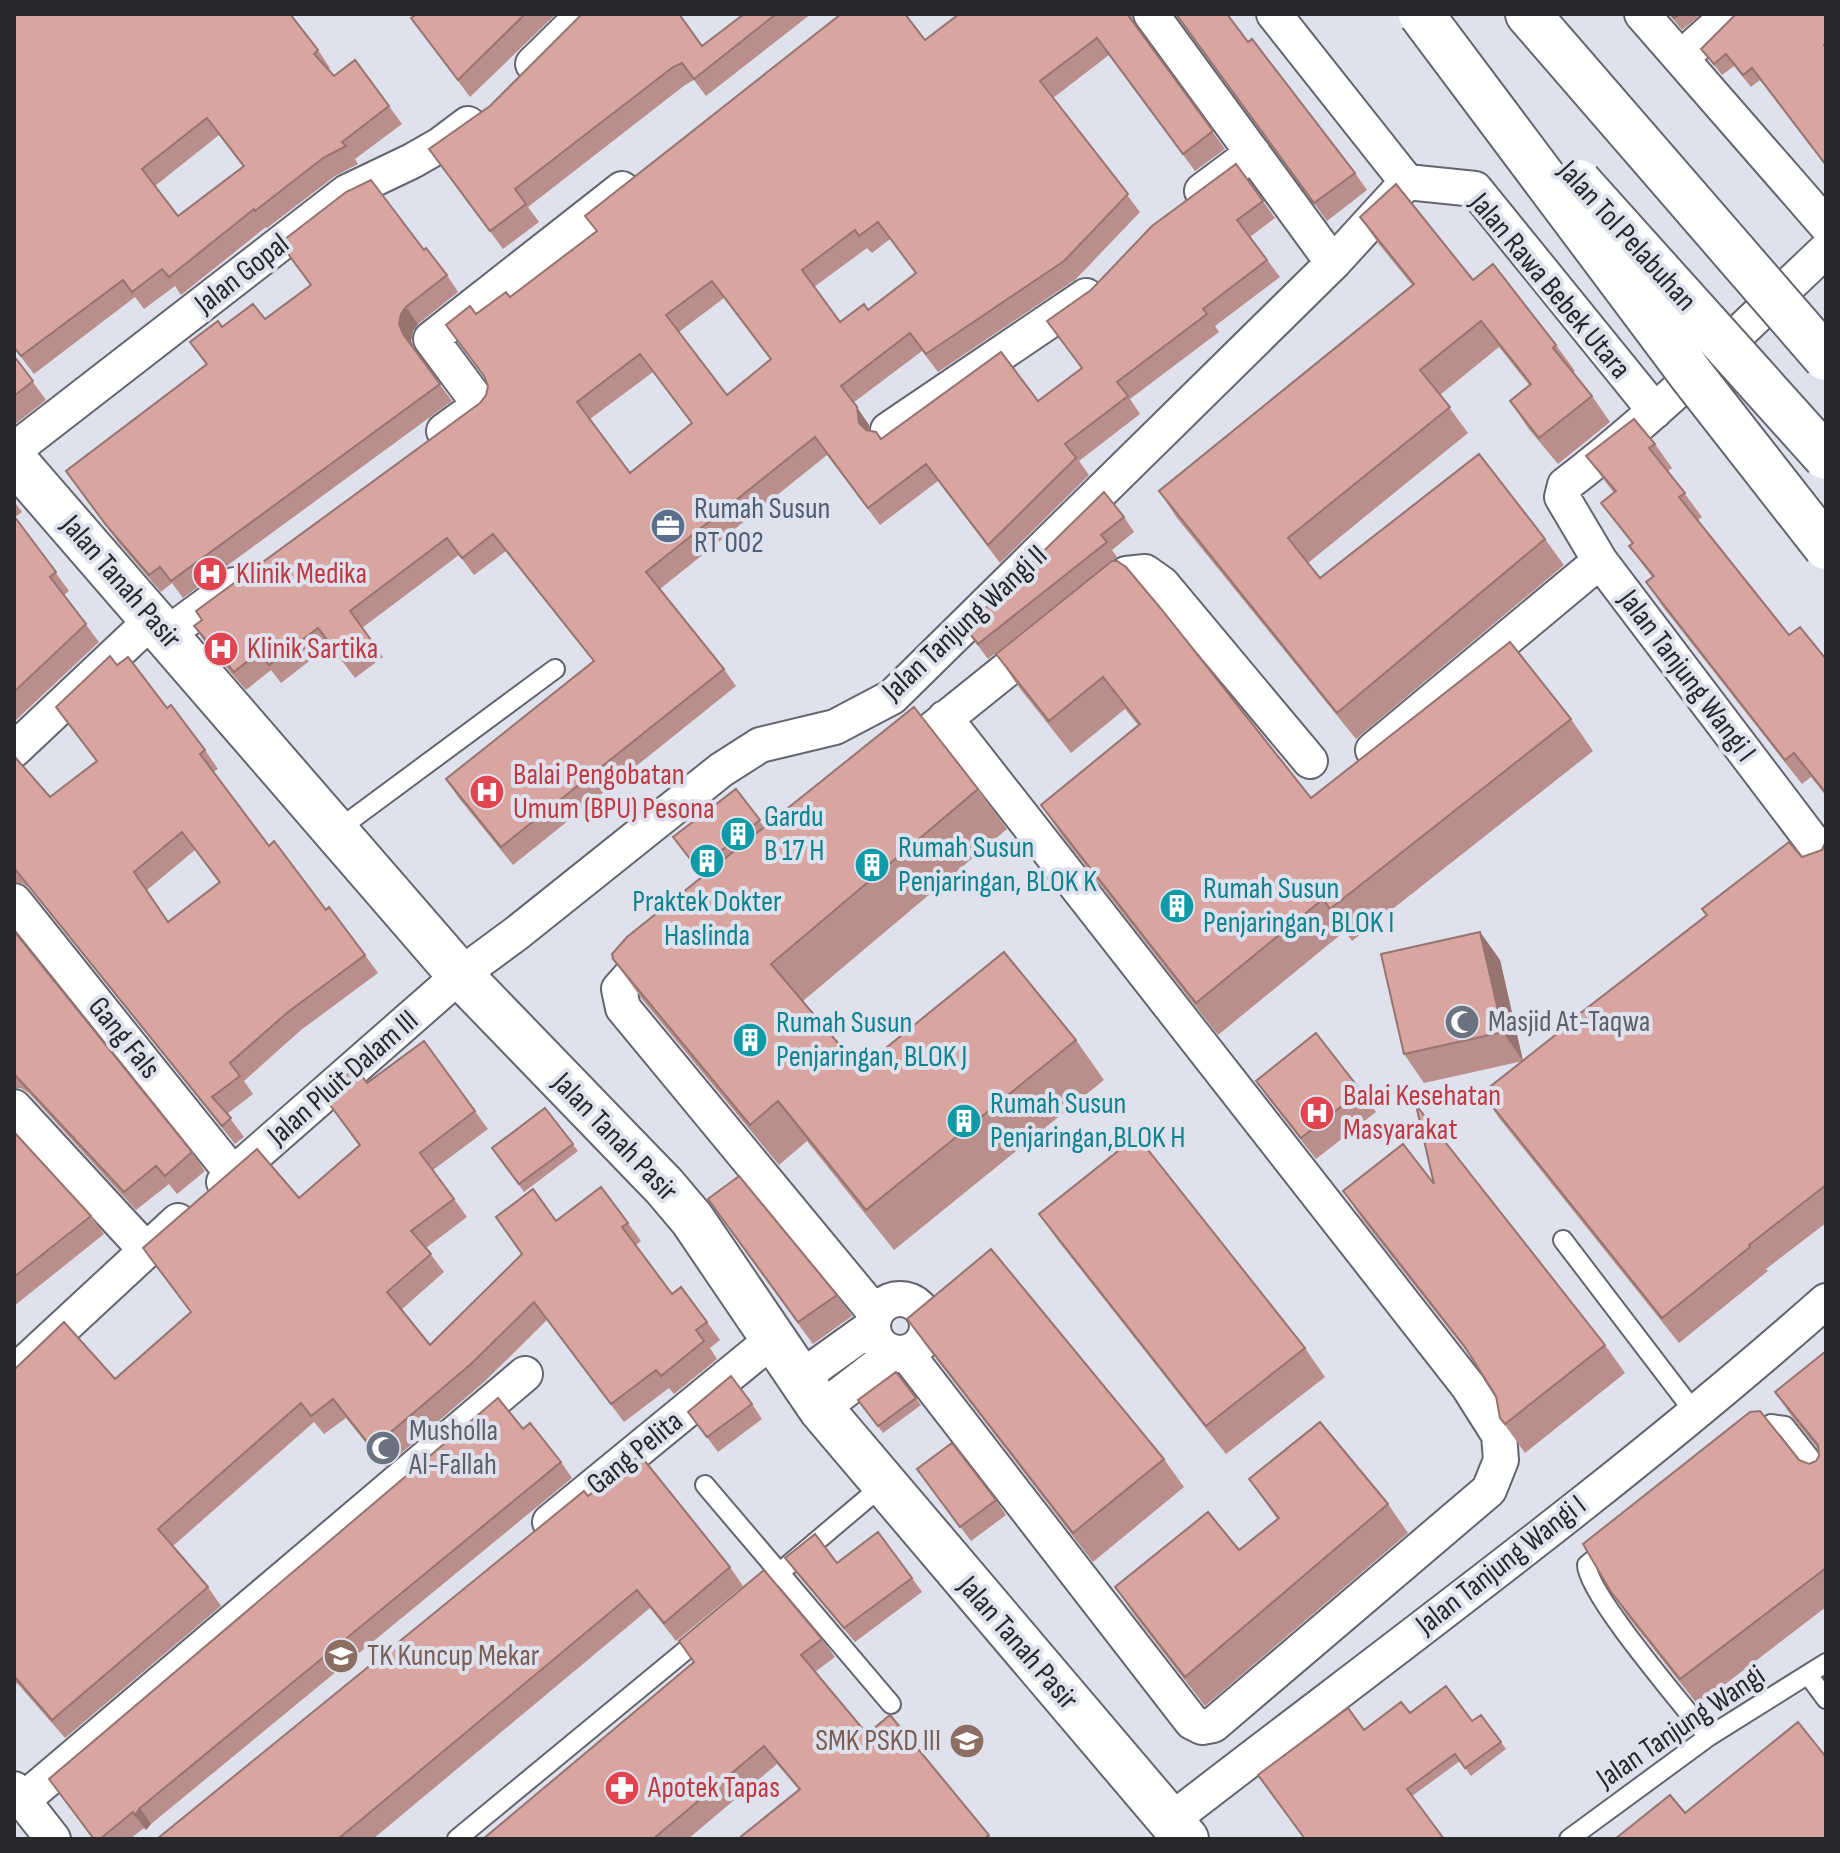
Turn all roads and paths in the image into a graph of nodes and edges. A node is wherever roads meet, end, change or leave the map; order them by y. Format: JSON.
{"nodes":[{"id":1,"x":584,"y":14,"type":"edge"},
{"id":2,"x":1151,"y":14,"type":"edge"},
{"id":3,"x":1274,"y":14,"type":"edge"},
{"id":4,"x":1421,"y":14,"type":"edge"},
{"id":5,"x":1427,"y":14,"type":"edge"},
{"id":6,"x":1528,"y":14,"type":"edge"},
{"id":7,"x":1642,"y":14,"type":"edge"},
{"id":8,"x":1730,"y":14,"type":"edge"},
{"id":9,"x":1681,"y":58,"type":"junction"},
{"id":10,"x":1253,"y":153,"type":"junction"},
{"id":11,"x":644,"y":172,"type":"edge"},
{"id":12,"x":1407,"y":182,"type":"junction"},
{"id":13,"x":1176,"y":210,"type":"edge"},
{"id":14,"x":1826,"y":225,"type":"edge"},
{"id":15,"x":1826,"y":250,"type":"edge"},
{"id":16,"x":1735,"y":253,"type":"junction"},
{"id":17,"x":1333,"y":263,"type":"junction"},
{"id":18,"x":1110,"y":272,"type":"edge"},
{"id":19,"x":1826,"y":326,"type":"edge"},
{"id":20,"x":1826,"y":358,"type":"edge"},
{"id":21,"x":1655,"y":411,"type":"junction"},
{"id":22,"x":888,"y":430,"type":"edge"},
{"id":23,"x":14,"y":450,"type":"edge"},
{"id":24,"x":417,"y":451,"type":"edge"},
{"id":25,"x":1826,"y":457,"type":"edge"},
{"id":26,"x":14,"y":460,"type":"edge"},
{"id":27,"x":1826,"y":547,"type":"edge"},
{"id":28,"x":1600,"y":561,"type":"junction"},
{"id":29,"x":254,"y":570,"type":"edge"},
{"id":30,"x":160,"y":627,"type":"junction"},
{"id":31,"x":555,"y":669,"type":"dead end"},
{"id":32,"x":945,"y":718,"type":"junction"},
{"id":33,"x":909,"y":748,"type":"edge"},
{"id":34,"x":14,"y":750,"type":"edge"},
{"id":35,"x":1373,"y":750,"type":"edge"},
{"id":36,"x":1310,"y":761,"type":"dead end"},
{"id":37,"x":336,"y":831,"type":"junction"},
{"id":38,"x":1826,"y":859,"type":"edge"},
{"id":39,"x":14,"y":901,"type":"edge"},
{"id":40,"x":690,"y":924,"type":"edge"},
{"id":41,"x":460,"y":975,"type":"junction"},
{"id":42,"x":14,"y":1107,"type":"edge"},
{"id":43,"x":233,"y":1174,"type":"junction"},
{"id":44,"x":1563,"y":1240,"type":"dead end"},
{"id":45,"x":145,"y":1249,"type":"junction"},
{"id":46,"x":1826,"y":1301,"type":"edge"},
{"id":47,"x":875,"y":1320,"type":"junction"},
{"id":48,"x":772,"y":1340,"type":"junction"},
{"id":49,"x":900,"y":1353,"type":"junction"},
{"id":50,"x":14,"y":1373,"type":"edge"},
{"id":51,"x":525,"y":1374,"type":"dead end"},
{"id":52,"x":810,"y":1394,"type":"junction"},
{"id":53,"x":1695,"y":1413,"type":"junction"},
{"id":54,"x":1737,"y":1445,"type":"edge"},
{"id":55,"x":1826,"y":1478,"type":"edge"},
{"id":56,"x":705,"y":1485,"type":"dead end"},
{"id":57,"x":883,"y":1485,"type":"junction"},
{"id":58,"x":1620,"y":1538,"type":"edge"},
{"id":59,"x":529,"y":1540,"type":"edge"},
{"id":60,"x":779,"y":1573,"type":"junction"},
{"id":61,"x":745,"y":1602,"type":"edge"},
{"id":62,"x":722,"y":1620,"type":"edge"},
{"id":63,"x":1826,"y":1663,"type":"edge"},
{"id":64,"x":1809,"y":1676,"type":"junction"},
{"id":65,"x":1826,"y":1699,"type":"edge"},
{"id":66,"x":891,"y":1704,"type":"dead end"},
{"id":67,"x":1708,"y":1737,"type":"junction"},
{"id":68,"x":18,"y":1794,"type":"edge"},
{"id":69,"x":1178,"y":1830,"type":"edge"},
{"id":70,"x":53,"y":1839,"type":"edge"},
{"id":71,"x":457,"y":1839,"type":"edge"},
{"id":72,"x":1569,"y":1839,"type":"edge"}],
"edges":[{"from":1,"to":23,"type":"street","name":"Jalan Gopal"},
{"from":2,"to":10,"type":"street"},
{"from":3,"to":12,"type":"street"},
{"from":4,"to":27,"type":"main road","bridge":true},
{"from":5,"to":25,"type":"main road","name":"Jalan Tol Pelabuhan","bridge":true},
{"from":6,"to":16,"type":"main road"},
{"from":7,"to":9,"type":"street"},
{"from":8,"to":9,"type":"street"},
{"from":9,"to":14,"type":"street"},
{"from":10,"to":13,"type":"street"},
{"from":10,"to":17,"type":"street"},
{"from":11,"to":24,"type":"street"},
{"from":12,"to":17,"type":"street","name":"Jalan Tanjung Wangi II"},
{"from":12,"to":21,"type":"street","name":"Jalan Rawa Bebek Utara"},
{"from":15,"to":21,"type":"street"},
{"from":16,"to":19,"type":"main road","bridge":true},
{"from":16,"to":20,"type":"main road","bridge":true},
{"from":17,"to":41,"type":"street","name":"Jalan Tanjung Wangi II"},
{"from":18,"to":22,"type":"street"},
{"from":21,"to":28,"type":"street","name":"Jalan Tanjung Wangi I"},
{"from":26,"to":30,"type":"main road","name":"Jalan Tanah Pasir"},
{"from":28,"to":35,"type":"street"},
{"from":28,"to":38,"type":"street","name":"Jalan Tanjung Wangi I"},
{"from":29,"to":30,"type":"street"},
{"from":30,"to":34,"type":"street"},
{"from":30,"to":37,"type":"main road","name":"Jalan Tanah Pasir"},
{"from":31,"to":37,"type":"lane"},
{"from":32,"to":33,"type":"street"},
{"from":32,"to":36,"type":"street"},
{"from":32,"to":49,"type":"street"},
{"from":37,"to":41,"type":"main road","name":"Jalan Tanah Pasir"},
{"from":39,"to":43,"type":"street","name":"Gang Fals"},
{"from":40,"to":47,"type":"street"},
{"from":41,"to":43,"type":"street","name":"Jalan Pluit Dalam III"},
{"from":41,"to":48,"type":"main road","name":"Jalan Tanah Pasir"},
{"from":42,"to":45,"type":"street"},
{"from":43,"to":45,"type":"street","name":"Jalan Pluit Dalam III"},
{"from":44,"to":53,"type":"lane"},
{"from":45,"to":50,"type":"street","name":"Jalan Pluit Dalam III"},
{"from":46,"to":53,"type":"street","name":"Jalan Tanjung Wangi I"},
{"from":47,"to":49,"type":"street"},
{"from":47,"to":49,"type":"street"},
{"from":47,"to":52,"type":"street"},
{"from":48,"to":52,"type":"main road","name":"Jalan Tanah Pasir"},
{"from":48,"to":59,"type":"street","name":"Gang Pelita"},
{"from":49,"to":52,"type":"street"},
{"from":51,"to":68,"type":"street"},
{"from":52,"to":57,"type":"main road","name":"Jalan Tanah Pasir"},
{"from":53,"to":69,"type":"street","name":"Jalan Tanjung Wangi I"},
{"from":54,"to":55,"type":"lane"},
{"from":56,"to":60,"type":"lane"},
{"from":57,"to":60,"type":"lane"},
{"from":57,"to":69,"type":"main road","name":"Jalan Tanah Pasir"},
{"from":58,"to":67,"type":"lane"},
{"from":60,"to":61,"type":"lane"},
{"from":60,"to":66,"type":"lane"},
{"from":62,"to":71,"type":"lane"},
{"from":63,"to":64,"type":"lane","name":"Jalan Tanjung Wangi"},
{"from":64,"to":65,"type":"lane"},
{"from":64,"to":67,"type":"lane","name":"Jalan Tanjung Wangi"},
{"from":67,"to":72,"type":"lane","name":"Jalan Tanjung Wangi"},
{"from":68,"to":70,"type":"street"}]}
